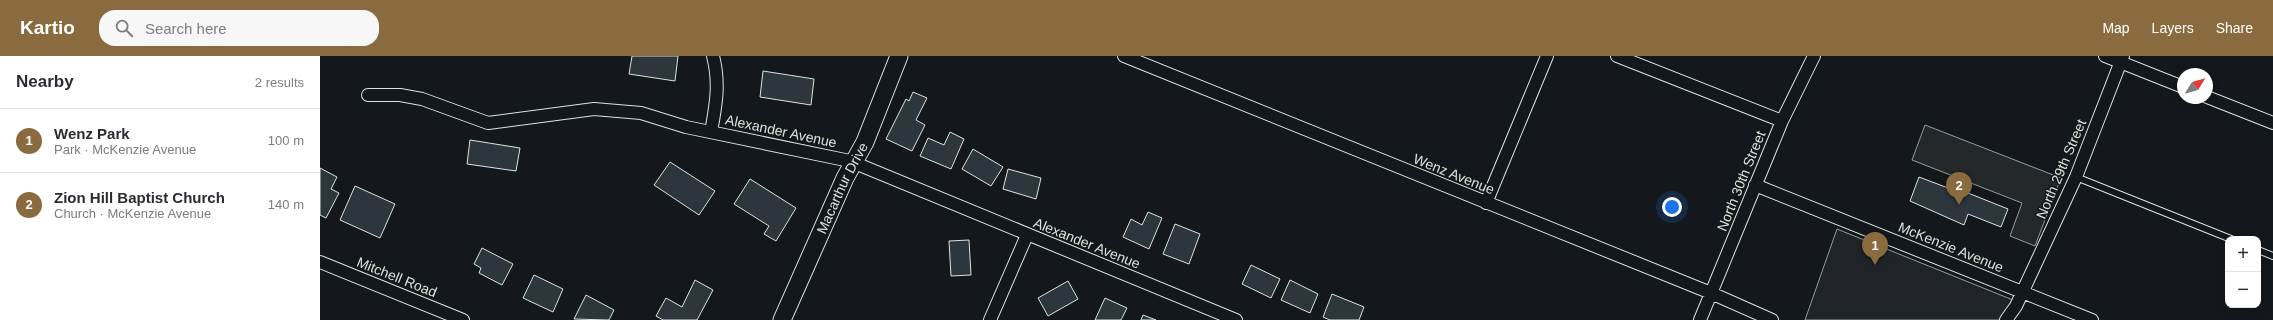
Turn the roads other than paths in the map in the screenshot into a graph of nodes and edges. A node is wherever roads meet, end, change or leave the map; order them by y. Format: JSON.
{"nodes":[{"id":1,"x":713,"y":56,"type":"edge"},
{"id":2,"x":900,"y":56,"type":"edge"},
{"id":3,"x":1124,"y":56,"type":"edge"},
{"id":4,"x":1547,"y":56,"type":"edge"},
{"id":5,"x":1617,"y":56,"type":"edge"},
{"id":6,"x":1814,"y":56,"type":"edge"},
{"id":7,"x":2105,"y":56,"type":"edge"},
{"id":8,"x":2121,"y":59,"type":"edge"},
{"id":9,"x":2177,"y":84,"type":"edge"},
{"id":10,"x":368,"y":95,"type":"dead end"},
{"id":11,"x":2213,"y":99,"type":"edge"},
{"id":12,"x":1782,"y":121,"type":"junction"},
{"id":13,"x":2273,"y":123,"type":"edge"},
{"id":14,"x":711,"y":132,"type":"junction"},
{"id":15,"x":854,"y":162,"type":"junction"},
{"id":16,"x":2076,"y":177,"type":"junction"},
{"id":17,"x":1755,"y":185,"type":"junction"},
{"id":18,"x":1486,"y":203,"type":"junction"},
{"id":19,"x":1028,"y":235,"type":"junction"},
{"id":20,"x":2225,"y":237,"type":"edge"},
{"id":21,"x":2261,"y":251,"type":"edge"},
{"id":22,"x":2273,"y":256,"type":"edge"},
{"id":23,"x":320,"y":262,"type":"edge"},
{"id":24,"x":2023,"y":292,"type":"junction"},
{"id":25,"x":1711,"y":293,"type":"junction"},
{"id":26,"x":463,"y":320,"type":"edge"},
{"id":27,"x":782,"y":320,"type":"edge"},
{"id":28,"x":990,"y":320,"type":"edge"},
{"id":29,"x":1236,"y":320,"type":"edge"},
{"id":30,"x":1700,"y":320,"type":"edge"},
{"id":31,"x":1772,"y":320,"type":"edge"},
{"id":32,"x":2006,"y":320,"type":"edge"},
{"id":33,"x":2092,"y":320,"type":"edge"}],
"edges":[{"from":1,"to":14,"type":"street"},
{"from":2,"to":15,"type":"main road","name":"Macarthur Drive"},
{"from":3,"to":18,"type":"street","name":"Wenz Avenue"},
{"from":4,"to":18,"type":"street"},
{"from":5,"to":12,"type":"street"},
{"from":6,"to":12,"type":"street","name":"North 30th Street"},
{"from":7,"to":8,"type":"street"},
{"from":8,"to":9,"type":"street"},
{"from":8,"to":16,"type":"street","name":"North 29th Street"},
{"from":10,"to":14,"type":"street","name":"Alexander Avenue"},
{"from":11,"to":13,"type":"street"},
{"from":12,"to":17,"type":"street","name":"North 30th Street"},
{"from":14,"to":15,"type":"street","name":"Alexander Avenue"},
{"from":15,"to":19,"type":"street","name":"Alexander Avenue"},
{"from":15,"to":27,"type":"main road","name":"Macarthur Drive"},
{"from":16,"to":20,"type":"lane"},
{"from":16,"to":24,"type":"street","name":"North 29th Street"},
{"from":17,"to":24,"type":"street","name":"McKenzie Avenue"},
{"from":17,"to":25,"type":"street","name":"North 30th Street"},
{"from":18,"to":25,"type":"street","name":"Wenz Avenue"},
{"from":19,"to":28,"type":"street"},
{"from":19,"to":29,"type":"street","name":"Alexander Avenue"},
{"from":21,"to":22,"type":"lane"},
{"from":23,"to":26,"type":"street","name":"Mitchell Road"},
{"from":24,"to":32,"type":"street"},
{"from":24,"to":33,"type":"street","name":"McKenzie Avenue"},
{"from":25,"to":30,"type":"street","name":"North 30th Street"},
{"from":25,"to":31,"type":"street","name":"Wenz Avenue"}]}
